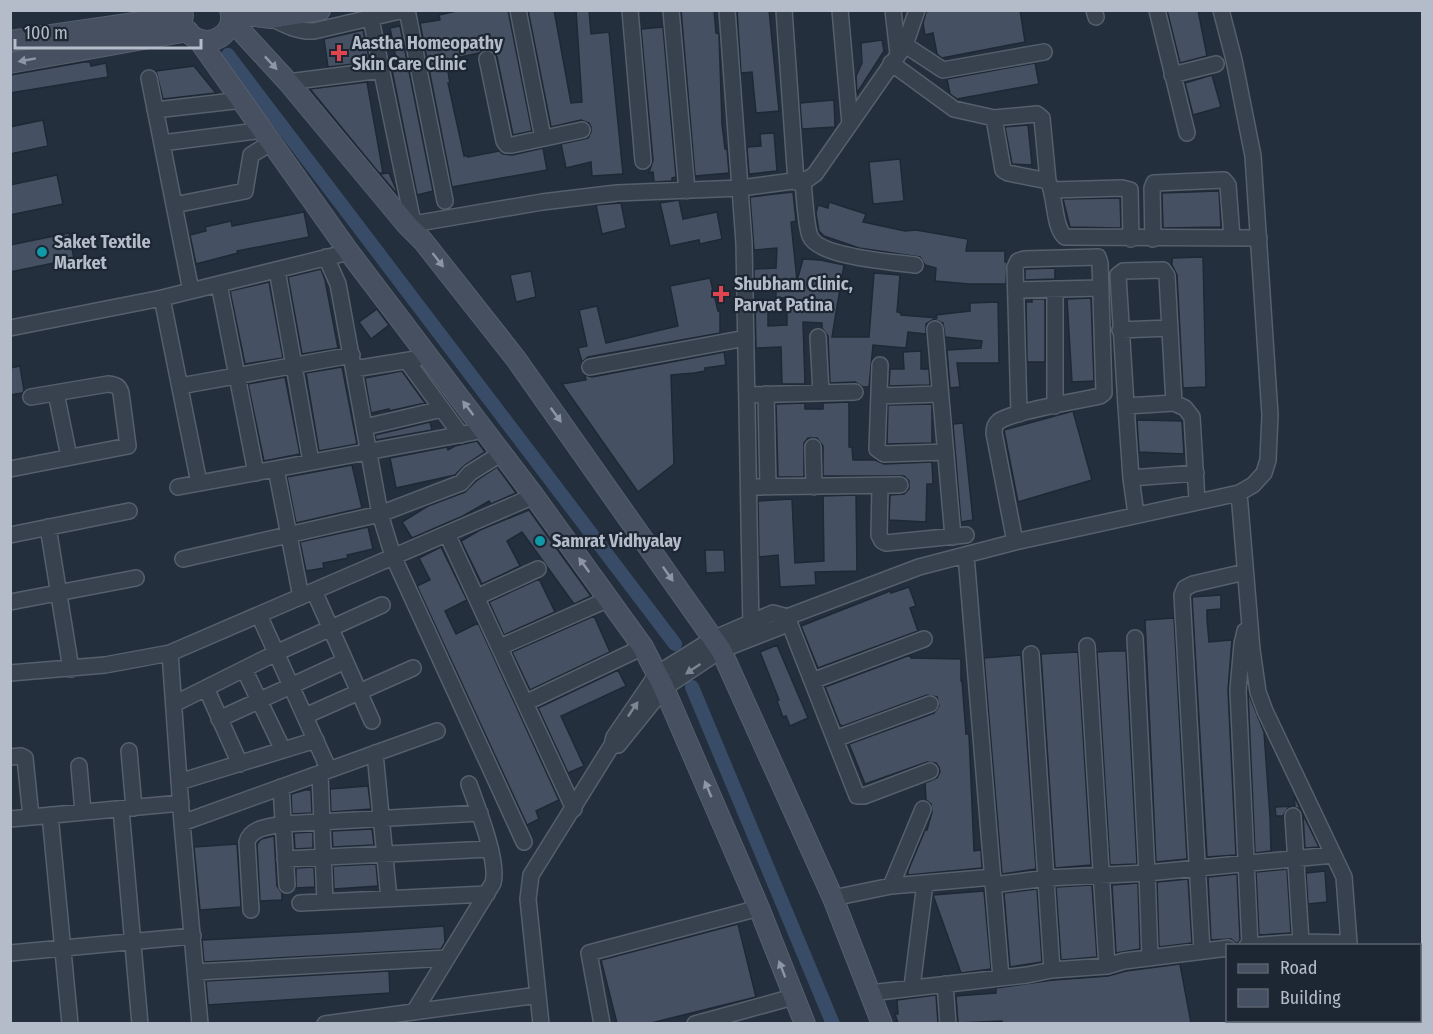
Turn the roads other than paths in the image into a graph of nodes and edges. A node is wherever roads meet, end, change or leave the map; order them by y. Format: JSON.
{"nodes":[{"id":1,"x":320,"y":10,"type":"edge"},
{"id":2,"x":406,"y":10,"type":"edge"},
{"id":3,"x":518,"y":10,"type":"edge"},
{"id":4,"x":630,"y":10,"type":"edge"},
{"id":5,"x":671,"y":10,"type":"edge"},
{"id":6,"x":727,"y":10,"type":"edge"},
{"id":7,"x":784,"y":10,"type":"edge"},
{"id":8,"x":840,"y":10,"type":"edge"},
{"id":9,"x":893,"y":10,"type":"edge"},
{"id":10,"x":1157,"y":10,"type":"edge"},
{"id":11,"x":1221,"y":10,"type":"edge"},
{"id":12,"x":918,"y":11,"type":"edge"},
{"id":13,"x":231,"y":15,"type":"edge"},
{"id":14,"x":271,"y":18,"type":"junction"},
{"id":15,"x":372,"y":19,"type":"junction"},
{"id":16,"x":188,"y":24,"type":"edge"},
{"id":17,"x":10,"y":42,"type":"edge"},
{"id":18,"x":1044,"y":52,"type":"dead end"},
{"id":19,"x":898,"y":54,"type":"junction"},
{"id":20,"x":488,"y":59,"type":"dead end"},
{"id":21,"x":10,"y":63,"type":"edge"},
{"id":22,"x":1216,"y":64,"type":"dead end"},
{"id":23,"x":382,"y":70,"type":"junction"},
{"id":24,"x":1172,"y":75,"type":"junction"},
{"id":25,"x":149,"y":78,"type":"dead end"},
{"id":26,"x":288,"y":82,"type":"junction"},
{"id":27,"x":243,"y":100,"type":"junction"},
{"id":28,"x":155,"y":110,"type":"junction"},
{"id":29,"x":994,"y":118,"type":"junction"},
{"id":30,"x":850,"y":124,"type":"junction"},
{"id":31,"x":582,"y":130,"type":"dead end"},
{"id":32,"x":1187,"y":134,"type":"dead end"},
{"id":33,"x":268,"y":136,"type":"junction"},
{"id":34,"x":543,"y":138,"type":"junction"},
{"id":35,"x":162,"y":143,"type":"junction"},
{"id":36,"x":643,"y":161,"type":"dead end"},
{"id":37,"x":800,"y":181,"type":"junction"},
{"id":38,"x":1050,"y":185,"type":"junction"},
{"id":39,"x":741,"y":188,"type":"junction"},
{"id":40,"x":687,"y":190,"type":"junction"},
{"id":41,"x":445,"y":201,"type":"dead end"},
{"id":42,"x":174,"y":205,"type":"junction"},
{"id":43,"x":410,"y":224,"type":"junction"},
{"id":44,"x":1232,"y":238,"type":"junction"},
{"id":45,"x":1258,"y":238,"type":"junction"},
{"id":46,"x":1131,"y":239,"type":"junction"},
{"id":47,"x":1153,"y":239,"type":"junction"},
{"id":48,"x":349,"y":252,"type":"junction"},
{"id":49,"x":326,"y":257,"type":"junction"},
{"id":50,"x":915,"y":265,"type":"dead end"},
{"id":51,"x":277,"y":270,"type":"junction"},
{"id":52,"x":219,"y":284,"type":"junction"},
{"id":53,"x":1101,"y":288,"type":"junction"},
{"id":54,"x":1055,"y":289,"type":"junction"},
{"id":55,"x":1016,"y":290,"type":"junction"},
{"id":56,"x":191,"y":291,"type":"junction"},
{"id":57,"x":162,"y":298,"type":"junction"},
{"id":58,"x":10,"y":328,"type":"edge"},
{"id":59,"x":1169,"y":328,"type":"junction"},
{"id":60,"x":935,"y":329,"type":"dead end"},
{"id":61,"x":1120,"y":330,"type":"junction"},
{"id":62,"x":818,"y":337,"type":"dead end"},
{"id":63,"x":746,"y":338,"type":"junction"},
{"id":64,"x":429,"y":357,"type":"junction"},
{"id":65,"x":407,"y":361,"type":"junction"},
{"id":66,"x":353,"y":362,"type":"junction"},
{"id":67,"x":880,"y":365,"type":"dead end"},
{"id":68,"x":294,"y":366,"type":"junction"},
{"id":69,"x":590,"y":367,"type":"dead end"},
{"id":70,"x":237,"y":376,"type":"junction"},
{"id":71,"x":180,"y":386,"type":"junction"},
{"id":72,"x":855,"y":392,"type":"dead end"},
{"id":73,"x":56,"y":393,"type":"junction"},
{"id":74,"x":821,"y":393,"type":"junction"},
{"id":75,"x":766,"y":394,"type":"junction"},
{"id":76,"x":939,"y":394,"type":"junction"},
{"id":77,"x":747,"y":395,"type":"junction"},
{"id":78,"x":879,"y":396,"type":"junction"},
{"id":79,"x":31,"y":397,"type":"dead end"},
{"id":80,"x":1174,"y":403,"type":"junction"},
{"id":81,"x":1055,"y":406,"type":"junction"},
{"id":82,"x":1126,"y":406,"type":"junction"},
{"id":83,"x":442,"y":409,"type":"junction"},
{"id":84,"x":1019,"y":414,"type":"junction"},
{"id":85,"x":365,"y":427,"type":"junction"},
{"id":86,"x":484,"y":430,"type":"junction"},
{"id":87,"x":461,"y":435,"type":"junction"},
{"id":88,"x":813,"y":447,"type":"dead end"},
{"id":89,"x":369,"y":452,"type":"junction"},
{"id":90,"x":946,"y":452,"type":"junction"},
{"id":91,"x":502,"y":453,"type":"junction"},
{"id":92,"x":69,"y":457,"type":"junction"},
{"id":93,"x":311,"y":462,"type":"junction"},
{"id":94,"x":10,"y":469,"type":"edge"},
{"id":95,"x":276,"y":469,"type":"junction"},
{"id":96,"x":256,"y":473,"type":"junction"},
{"id":97,"x":1196,"y":474,"type":"junction"},
{"id":98,"x":1131,"y":478,"type":"junction"},
{"id":99,"x":199,"y":483,"type":"junction"},
{"id":100,"x":880,"y":486,"type":"junction"},
{"id":101,"x":900,"y":486,"type":"dead end"},
{"id":102,"x":749,"y":487,"type":"junction"},
{"id":103,"x":768,"y":487,"type":"junction"},
{"id":104,"x":814,"y":487,"type":"junction"},
{"id":105,"x":178,"y":488,"type":"dead end"},
{"id":106,"x":1239,"y":493,"type":"junction"},
{"id":107,"x":534,"y":496,"type":"junction"},
{"id":108,"x":1197,"y":501,"type":"junction"},
{"id":109,"x":129,"y":511,"type":"dead end"},
{"id":110,"x":380,"y":514,"type":"junction"},
{"id":111,"x":1136,"y":514,"type":"junction"},
{"id":112,"x":48,"y":527,"type":"junction"},
{"id":113,"x":447,"y":534,"type":"junction"},
{"id":114,"x":10,"y":535,"type":"edge"},
{"id":115,"x":289,"y":536,"type":"junction"},
{"id":116,"x":932,"y":539,"type":"junction"},
{"id":117,"x":1015,"y":542,"type":"junction"},
{"id":118,"x":966,"y":555,"type":"junction"},
{"id":119,"x":393,"y":556,"type":"junction"},
{"id":120,"x":183,"y":559,"type":"dead end"},
{"id":121,"x":936,"y":563,"type":"junction"},
{"id":122,"x":538,"y":569,"type":"dead end"},
{"id":123,"x":1245,"y":572,"type":"junction"},
{"id":124,"x":136,"y":578,"type":"dead end"},
{"id":125,"x":60,"y":593,"type":"junction"},
{"id":126,"x":308,"y":594,"type":"junction"},
{"id":127,"x":477,"y":597,"type":"junction"},
{"id":128,"x":609,"y":599,"type":"junction"},
{"id":129,"x":10,"y":602,"type":"edge"},
{"id":130,"x":382,"y":605,"type":"dead end"},
{"id":131,"x":259,"y":615,"type":"junction"},
{"id":132,"x":1249,"y":616,"type":"junction"},
{"id":133,"x":787,"y":617,"type":"junction"},
{"id":134,"x":752,"y":622,"type":"junction"},
{"id":135,"x":331,"y":629,"type":"junction"},
{"id":136,"x":750,"y":638,"type":"junction"},
{"id":137,"x":1134,"y":638,"type":"dead end"},
{"id":138,"x":924,"y":639,"type":"dead end"},
{"id":139,"x":717,"y":645,"type":"junction"},
{"id":140,"x":1087,"y":646,"type":"dead end"},
{"id":141,"x":500,"y":647,"type":"junction"},
{"id":142,"x":643,"y":647,"type":"junction"},
{"id":143,"x":170,"y":653,"type":"junction"},
{"id":144,"x":276,"y":653,"type":"junction"},
{"id":145,"x":1031,"y":654,"type":"dead end"},
{"id":146,"x":345,"y":661,"type":"junction"},
{"id":147,"x":412,"y":668,"type":"dead end"},
{"id":148,"x":70,"y":669,"type":"junction"},
{"id":149,"x":244,"y":669,"type":"junction"},
{"id":150,"x":10,"y":673,"type":"edge"},
{"id":151,"x":661,"y":681,"type":"junction"},
{"id":152,"x":812,"y":681,"type":"junction"},
{"id":153,"x":291,"y":686,"type":"junction"},
{"id":154,"x":206,"y":688,"type":"junction"},
{"id":155,"x":359,"y":692,"type":"junction"},
{"id":156,"x":259,"y":700,"type":"junction"},
{"id":157,"x":525,"y":703,"type":"junction"},
{"id":158,"x":174,"y":704,"type":"junction"},
{"id":159,"x":930,"y":704,"type":"dead end"},
{"id":160,"x":305,"y":716,"type":"junction"},
{"id":161,"x":219,"y":719,"type":"junction"},
{"id":162,"x":372,"y":721,"type":"dead end"},
{"id":163,"x":437,"y":731,"type":"dead end"},
{"id":164,"x":835,"y":739,"type":"junction"},
{"id":165,"x":316,"y":740,"type":"junction"},
{"id":166,"x":283,"y":750,"type":"junction"},
{"id":167,"x":129,"y":752,"type":"dead end"},
{"id":168,"x":375,"y":753,"type":"junction"},
{"id":169,"x":10,"y":756,"type":"edge"},
{"id":170,"x":240,"y":764,"type":"junction"},
{"id":171,"x":79,"y":766,"type":"dead end"},
{"id":172,"x":930,"y":771,"type":"dead end"},
{"id":173,"x":325,"y":772,"type":"junction"},
{"id":174,"x":179,"y":782,"type":"junction"},
{"id":175,"x":469,"y":784,"type":"dead end"},
{"id":176,"x":281,"y":788,"type":"junction"},
{"id":177,"x":181,"y":803,"type":"junction"},
{"id":178,"x":127,"y":808,"type":"junction"},
{"id":179,"x":574,"y":808,"type":"junction"},
{"id":180,"x":923,"y":809,"type":"dead end"},
{"id":181,"x":82,"y":812,"type":"junction"},
{"id":182,"x":480,"y":813,"type":"junction"},
{"id":183,"x":50,"y":815,"type":"junction"},
{"id":184,"x":1293,"y":816,"type":"dead end"},
{"id":185,"x":31,"y":817,"type":"junction"},
{"id":186,"x":381,"y":818,"type":"junction"},
{"id":187,"x":10,"y":819,"type":"edge"},
{"id":188,"x":322,"y":821,"type":"junction"},
{"id":189,"x":182,"y":824,"type":"junction"},
{"id":190,"x":283,"y":824,"type":"junction"},
{"id":191,"x":524,"y":842,"type":"dead end"},
{"id":192,"x":490,"y":849,"type":"junction"},
{"id":193,"x":384,"y":854,"type":"junction"},
{"id":194,"x":1333,"y":855,"type":"junction"},
{"id":195,"x":324,"y":857,"type":"junction"},
{"id":196,"x":285,"y":859,"type":"junction"},
{"id":197,"x":1296,"y":859,"type":"junction"},
{"id":198,"x":1247,"y":863,"type":"junction"},
{"id":199,"x":1198,"y":868,"type":"junction"},
{"id":200,"x":1148,"y":873,"type":"junction"},
{"id":201,"x":1101,"y":875,"type":"junction"},
{"id":202,"x":1047,"y":878,"type":"junction"},
{"id":203,"x":993,"y":881,"type":"junction"},
{"id":204,"x":925,"y":883,"type":"junction"},
{"id":205,"x":287,"y":885,"type":"dead end"},
{"id":206,"x":891,"y":886,"type":"junction"},
{"id":207,"x":487,"y":894,"type":"junction"},
{"id":208,"x":833,"y":898,"type":"junction"},
{"id":209,"x":389,"y":899,"type":"junction"},
{"id":210,"x":326,"y":902,"type":"junction"},
{"id":211,"x":300,"y":903,"type":"dead end"},
{"id":212,"x":759,"y":908,"type":"junction"},
{"id":213,"x":251,"y":910,"type":"dead end"},
{"id":214,"x":193,"y":936,"type":"junction"},
{"id":215,"x":132,"y":942,"type":"junction"},
{"id":216,"x":1301,"y":942,"type":"junction"},
{"id":217,"x":1249,"y":944,"type":"edge"},
{"id":218,"x":1266,"y":944,"type":"edge"},
{"id":219,"x":1349,"y":944,"type":"edge"},
{"id":220,"x":62,"y":948,"type":"junction"},
{"id":221,"x":1226,"y":948,"type":"edge"},
{"id":222,"x":1202,"y":951,"type":"junction"},
{"id":223,"x":10,"y":953,"type":"edge"},
{"id":224,"x":1150,"y":957,"type":"junction"},
{"id":225,"x":447,"y":958,"type":"junction"},
{"id":226,"x":1107,"y":966,"type":"junction"},
{"id":227,"x":1052,"y":970,"type":"junction"},
{"id":228,"x":196,"y":972,"type":"junction"},
{"id":229,"x":1001,"y":978,"type":"junction"},
{"id":230,"x":945,"y":984,"type":"junction"},
{"id":231,"x":912,"y":987,"type":"junction"},
{"id":232,"x":870,"y":993,"type":"junction"},
{"id":233,"x":538,"y":995,"type":"junction"},
{"id":234,"x":793,"y":997,"type":"junction"},
{"id":235,"x":414,"y":1012,"type":"junction"},
{"id":236,"x":70,"y":1023,"type":"edge"},
{"id":237,"x":140,"y":1023,"type":"edge"},
{"id":238,"x":200,"y":1023,"type":"edge"},
{"id":239,"x":325,"y":1023,"type":"edge"},
{"id":240,"x":541,"y":1023,"type":"edge"},
{"id":241,"x":602,"y":1023,"type":"edge"},
{"id":242,"x":695,"y":1023,"type":"edge"},
{"id":243,"x":805,"y":1023,"type":"edge"},
{"id":244,"x":882,"y":1023,"type":"edge"},
{"id":245,"x":948,"y":1023,"type":"edge"}],
"edges":[{"from":1,"to":14,"type":"main road"},
{"from":2,"to":15,"type":"street"},
{"from":2,"to":41,"type":"street"},
{"from":3,"to":34,"type":"street"},
{"from":4,"to":36,"type":"street"},
{"from":5,"to":40,"type":"street"},
{"from":6,"to":39,"type":"street"},
{"from":7,"to":37,"type":"street"},
{"from":8,"to":30,"type":"street"},
{"from":9,"to":19,"type":"street"},
{"from":10,"to":24,"type":"street"},
{"from":11,"to":45,"type":"street"},
{"from":12,"to":19,"type":"street"},
{"from":13,"to":14,"type":"main road"},
{"from":13,"to":16,"type":"main road"},
{"from":13,"to":26,"type":"main road","one_way":true},
{"from":14,"to":15,"type":"street"},
{"from":15,"to":23,"type":"street"},
{"from":16,"to":17,"type":"main road"},
{"from":16,"to":21,"type":"main road","one_way":true},
{"from":16,"to":27,"type":"main road"},
{"from":18,"to":19,"type":"street"},
{"from":19,"to":29,"type":"street"},
{"from":19,"to":30,"type":"street"},
{"from":20,"to":34,"type":"street"},
{"from":22,"to":24,"type":"street"},
{"from":23,"to":26,"type":"street"},
{"from":23,"to":43,"type":"street"},
{"from":24,"to":32,"type":"street"},
{"from":25,"to":28,"type":"street"},
{"from":26,"to":43,"type":"main road"},
{"from":27,"to":28,"type":"street"},
{"from":27,"to":33,"type":"main road"},
{"from":28,"to":35,"type":"street"},
{"from":29,"to":38,"type":"street"},
{"from":29,"to":38,"type":"street"},
{"from":30,"to":37,"type":"street"},
{"from":31,"to":34,"type":"street"},
{"from":33,"to":35,"type":"street"},
{"from":33,"to":42,"type":"street"},
{"from":33,"to":48,"type":"main road"},
{"from":35,"to":42,"type":"street"},
{"from":37,"to":39,"type":"street"},
{"from":37,"to":50,"type":"street"},
{"from":38,"to":46,"type":"street"},
{"from":38,"to":46,"type":"street"},
{"from":39,"to":40,"type":"street"},
{"from":39,"to":63,"type":"street"},
{"from":40,"to":43,"type":"street"},
{"from":42,"to":56,"type":"street"},
{"from":43,"to":139,"type":"main road","one_way":true},
{"from":44,"to":45,"type":"street"},
{"from":44,"to":47,"type":"street"},
{"from":44,"to":47,"type":"street"},
{"from":45,"to":106,"type":"street"},
{"from":46,"to":47,"type":"street"},
{"from":48,"to":49,"type":"street"},
{"from":48,"to":64,"type":"main road"},
{"from":49,"to":51,"type":"street"},
{"from":49,"to":66,"type":"street"},
{"from":51,"to":52,"type":"street"},
{"from":51,"to":68,"type":"street"},
{"from":52,"to":56,"type":"street"},
{"from":52,"to":70,"type":"street"},
{"from":53,"to":54,"type":"street"},
{"from":53,"to":55,"type":"street"},
{"from":53,"to":81,"type":"street"},
{"from":54,"to":55,"type":"street"},
{"from":54,"to":81,"type":"street"},
{"from":55,"to":84,"type":"street"},
{"from":56,"to":57,"type":"street"},
{"from":57,"to":58,"type":"street"},
{"from":57,"to":71,"type":"street"},
{"from":59,"to":61,"type":"street"},
{"from":59,"to":61,"type":"street"},
{"from":59,"to":80,"type":"street"},
{"from":60,"to":76,"type":"street"},
{"from":61,"to":82,"type":"street"},
{"from":62,"to":74,"type":"street"},
{"from":63,"to":69,"type":"street"},
{"from":63,"to":77,"type":"street"},
{"from":64,"to":65,"type":"street"},
{"from":86,"to":64,"type":"main road","one_way":true},
{"from":65,"to":66,"type":"street"},
{"from":65,"to":83,"type":"street"},
{"from":66,"to":68,"type":"street"},
{"from":66,"to":85,"type":"street"},
{"from":67,"to":78,"type":"street"},
{"from":68,"to":70,"type":"street"},
{"from":68,"to":93,"type":"street"},
{"from":70,"to":71,"type":"street"},
{"from":70,"to":96,"type":"street"},
{"from":71,"to":99,"type":"street"},
{"from":72,"to":74,"type":"street"},
{"from":73,"to":79,"type":"street"},
{"from":73,"to":92,"type":"street"},
{"from":73,"to":92,"type":"street"},
{"from":74,"to":75,"type":"street"},
{"from":75,"to":77,"type":"street"},
{"from":75,"to":103,"type":"street"},
{"from":76,"to":78,"type":"street"},
{"from":76,"to":90,"type":"street"},
{"from":77,"to":102,"type":"street"},
{"from":78,"to":90,"type":"street"},
{"from":80,"to":82,"type":"street"},
{"from":80,"to":97,"type":"street"},
{"from":81,"to":84,"type":"street"},
{"from":82,"to":98,"type":"street"},
{"from":83,"to":85,"type":"street"},
{"from":83,"to":87,"type":"street"},
{"from":84,"to":117,"type":"street"},
{"from":85,"to":89,"type":"street"},
{"from":86,"to":87,"type":"street"},
{"from":86,"to":91,"type":"main road"},
{"from":87,"to":89,"type":"street"},
{"from":88,"to":104,"type":"street"},
{"from":89,"to":93,"type":"street"},
{"from":89,"to":110,"type":"street"},
{"from":90,"to":116,"type":"street"},
{"from":91,"to":107,"type":"main road"},
{"from":91,"to":110,"type":"street"},
{"from":92,"to":94,"type":"street"},
{"from":93,"to":95,"type":"street"},
{"from":95,"to":96,"type":"street"},
{"from":95,"to":115,"type":"street"},
{"from":96,"to":99,"type":"street"},
{"from":97,"to":98,"type":"street"},
{"from":97,"to":108,"type":"street"},
{"from":98,"to":111,"type":"street"},
{"from":99,"to":105,"type":"street"},
{"from":100,"to":101,"type":"street"},
{"from":100,"to":104,"type":"street"},
{"from":100,"to":116,"type":"street"},
{"from":102,"to":103,"type":"street"},
{"from":102,"to":134,"type":"street"},
{"from":103,"to":104,"type":"street"},
{"from":106,"to":108,"type":"street"},
{"from":106,"to":123,"type":"street"},
{"from":107,"to":113,"type":"street"},
{"from":128,"to":107,"type":"main road","one_way":true},
{"from":108,"to":111,"type":"street"},
{"from":109,"to":112,"type":"street"},
{"from":110,"to":115,"type":"street"},
{"from":110,"to":119,"type":"street"},
{"from":111,"to":117,"type":"street"},
{"from":112,"to":114,"type":"street"},
{"from":112,"to":125,"type":"street"},
{"from":113,"to":119,"type":"street"},
{"from":113,"to":127,"type":"street"},
{"from":115,"to":120,"type":"street"},
{"from":115,"to":126,"type":"street"},
{"from":116,"to":121,"type":"street"},
{"from":117,"to":118,"type":"street"},
{"from":118,"to":121,"type":"street"},
{"from":118,"to":203,"type":"street"},
{"from":119,"to":126,"type":"street"},
{"from":119,"to":191,"type":"street"},
{"from":121,"to":133,"type":"street"},
{"from":122,"to":127,"type":"street"},
{"from":123,"to":132,"type":"street"},
{"from":123,"to":199,"type":"street"},
{"from":124,"to":125,"type":"street"},
{"from":125,"to":129,"type":"street"},
{"from":125,"to":148,"type":"street"},
{"from":126,"to":131,"type":"street"},
{"from":126,"to":135,"type":"street"},
{"from":127,"to":141,"type":"street"},
{"from":128,"to":141,"type":"street"},
{"from":128,"to":142,"type":"main road"},
{"from":130,"to":135,"type":"street"},
{"from":131,"to":143,"type":"street"},
{"from":131,"to":144,"type":"street"},
{"from":132,"to":194,"type":"street"},
{"from":132,"to":198,"type":"street"},
{"from":133,"to":134,"type":"street"},
{"from":133,"to":136,"type":"street"},
{"from":133,"to":152,"type":"street"},
{"from":134,"to":136,"type":"street"},
{"from":134,"to":139,"type":"street"},
{"from":135,"to":144,"type":"street"},
{"from":135,"to":146,"type":"street"},
{"from":136,"to":139,"type":"street"},
{"from":137,"to":200,"type":"street"},
{"from":138,"to":152,"type":"street"},
{"from":139,"to":151,"type":"street"},
{"from":139,"to":208,"type":"main road"},
{"from":140,"to":201,"type":"street"},
{"from":141,"to":157,"type":"street"},
{"from":142,"to":151,"type":"main road"},
{"from":142,"to":157,"type":"street"},
{"from":143,"to":148,"type":"street"},
{"from":143,"to":158,"type":"street"},
{"from":144,"to":149,"type":"street"},
{"from":144,"to":153,"type":"street"},
{"from":145,"to":202,"type":"street"},
{"from":146,"to":153,"type":"street"},
{"from":146,"to":155,"type":"street"},
{"from":147,"to":155,"type":"street"},
{"from":148,"to":150,"type":"street"},
{"from":149,"to":154,"type":"street"},
{"from":149,"to":156,"type":"street"},
{"from":151,"to":179,"type":"street"},
{"from":212,"to":151,"type":"main road","one_way":true},
{"from":152,"to":164,"type":"street"},
{"from":153,"to":156,"type":"street"},
{"from":153,"to":160,"type":"street"},
{"from":154,"to":158,"type":"street"},
{"from":154,"to":161,"type":"street"},
{"from":155,"to":160,"type":"street"},
{"from":155,"to":162,"type":"street"},
{"from":156,"to":161,"type":"street"},
{"from":156,"to":166,"type":"street"},
{"from":157,"to":179,"type":"street"},
{"from":158,"to":174,"type":"street"},
{"from":159,"to":164,"type":"street"},
{"from":160,"to":165,"type":"street"},
{"from":161,"to":170,"type":"street"},
{"from":163,"to":168,"type":"street"},
{"from":164,"to":172,"type":"street"},
{"from":165,"to":166,"type":"street"},
{"from":165,"to":173,"type":"street"},
{"from":166,"to":170,"type":"street"},
{"from":167,"to":178,"type":"street"},
{"from":168,"to":173,"type":"street"},
{"from":168,"to":186,"type":"street"},
{"from":169,"to":185,"type":"street"},
{"from":170,"to":174,"type":"street"},
{"from":171,"to":181,"type":"street"},
{"from":173,"to":176,"type":"street"},
{"from":173,"to":188,"type":"street"},
{"from":174,"to":177,"type":"street"},
{"from":175,"to":182,"type":"street"},
{"from":176,"to":189,"type":"street"},
{"from":176,"to":190,"type":"street"},
{"from":177,"to":178,"type":"street"},
{"from":177,"to":189,"type":"street"},
{"from":178,"to":181,"type":"street"},
{"from":178,"to":215,"type":"street"},
{"from":179,"to":233,"type":"street"},
{"from":180,"to":206,"type":"street"},
{"from":181,"to":183,"type":"street"},
{"from":182,"to":186,"type":"street"},
{"from":182,"to":192,"type":"street"},
{"from":183,"to":185,"type":"street"},
{"from":183,"to":220,"type":"street"},
{"from":184,"to":197,"type":"street"},
{"from":185,"to":187,"type":"street"},
{"from":186,"to":188,"type":"street"},
{"from":186,"to":193,"type":"street"},
{"from":188,"to":190,"type":"street"},
{"from":188,"to":195,"type":"street"},
{"from":189,"to":214,"type":"street"},
{"from":190,"to":196,"type":"street"},
{"from":190,"to":213,"type":"street"},
{"from":192,"to":193,"type":"street"},
{"from":192,"to":207,"type":"street"},
{"from":193,"to":195,"type":"street"},
{"from":193,"to":209,"type":"street"},
{"from":194,"to":197,"type":"street"},
{"from":194,"to":219,"type":"street"},
{"from":195,"to":196,"type":"street"},
{"from":195,"to":210,"type":"street"},
{"from":196,"to":205,"type":"street"},
{"from":197,"to":198,"type":"street"},
{"from":197,"to":216,"type":"street"},
{"from":198,"to":199,"type":"street"},
{"from":198,"to":217,"type":"street"},
{"from":199,"to":200,"type":"street"},
{"from":199,"to":222,"type":"street"},
{"from":200,"to":201,"type":"street"},
{"from":200,"to":224,"type":"street"},
{"from":201,"to":202,"type":"street"},
{"from":201,"to":226,"type":"street"},
{"from":202,"to":203,"type":"street"},
{"from":202,"to":227,"type":"street"},
{"from":203,"to":204,"type":"street"},
{"from":203,"to":229,"type":"street"},
{"from":204,"to":206,"type":"street"},
{"from":204,"to":231,"type":"street"},
{"from":206,"to":208,"type":"street"},
{"from":207,"to":209,"type":"street"},
{"from":207,"to":225,"type":"street"},
{"from":208,"to":232,"type":"main road"},
{"from":209,"to":210,"type":"street"},
{"from":210,"to":211,"type":"street"},
{"from":234,"to":212,"type":"main road","one_way":true},
{"from":212,"to":241,"type":"street"},
{"from":214,"to":215,"type":"street"},
{"from":214,"to":228,"type":"street"},
{"from":215,"to":220,"type":"street"},
{"from":215,"to":237,"type":"street"},
{"from":216,"to":218,"type":"street"},
{"from":216,"to":219,"type":"street"},
{"from":220,"to":223,"type":"street"},
{"from":220,"to":236,"type":"street"},
{"from":221,"to":222,"type":"street"},
{"from":222,"to":224,"type":"street"},
{"from":224,"to":226,"type":"street"},
{"from":225,"to":228,"type":"street"},
{"from":225,"to":235,"type":"street"},
{"from":226,"to":227,"type":"street"},
{"from":227,"to":229,"type":"street"},
{"from":228,"to":238,"type":"street"},
{"from":229,"to":230,"type":"street"},
{"from":230,"to":231,"type":"street"},
{"from":230,"to":245,"type":"street"},
{"from":231,"to":232,"type":"street"},
{"from":232,"to":244,"type":"main road"},
{"from":233,"to":235,"type":"street"},
{"from":233,"to":240,"type":"street"},
{"from":234,"to":242,"type":"street"},
{"from":234,"to":243,"type":"main road"},
{"from":235,"to":239,"type":"street"}]}
